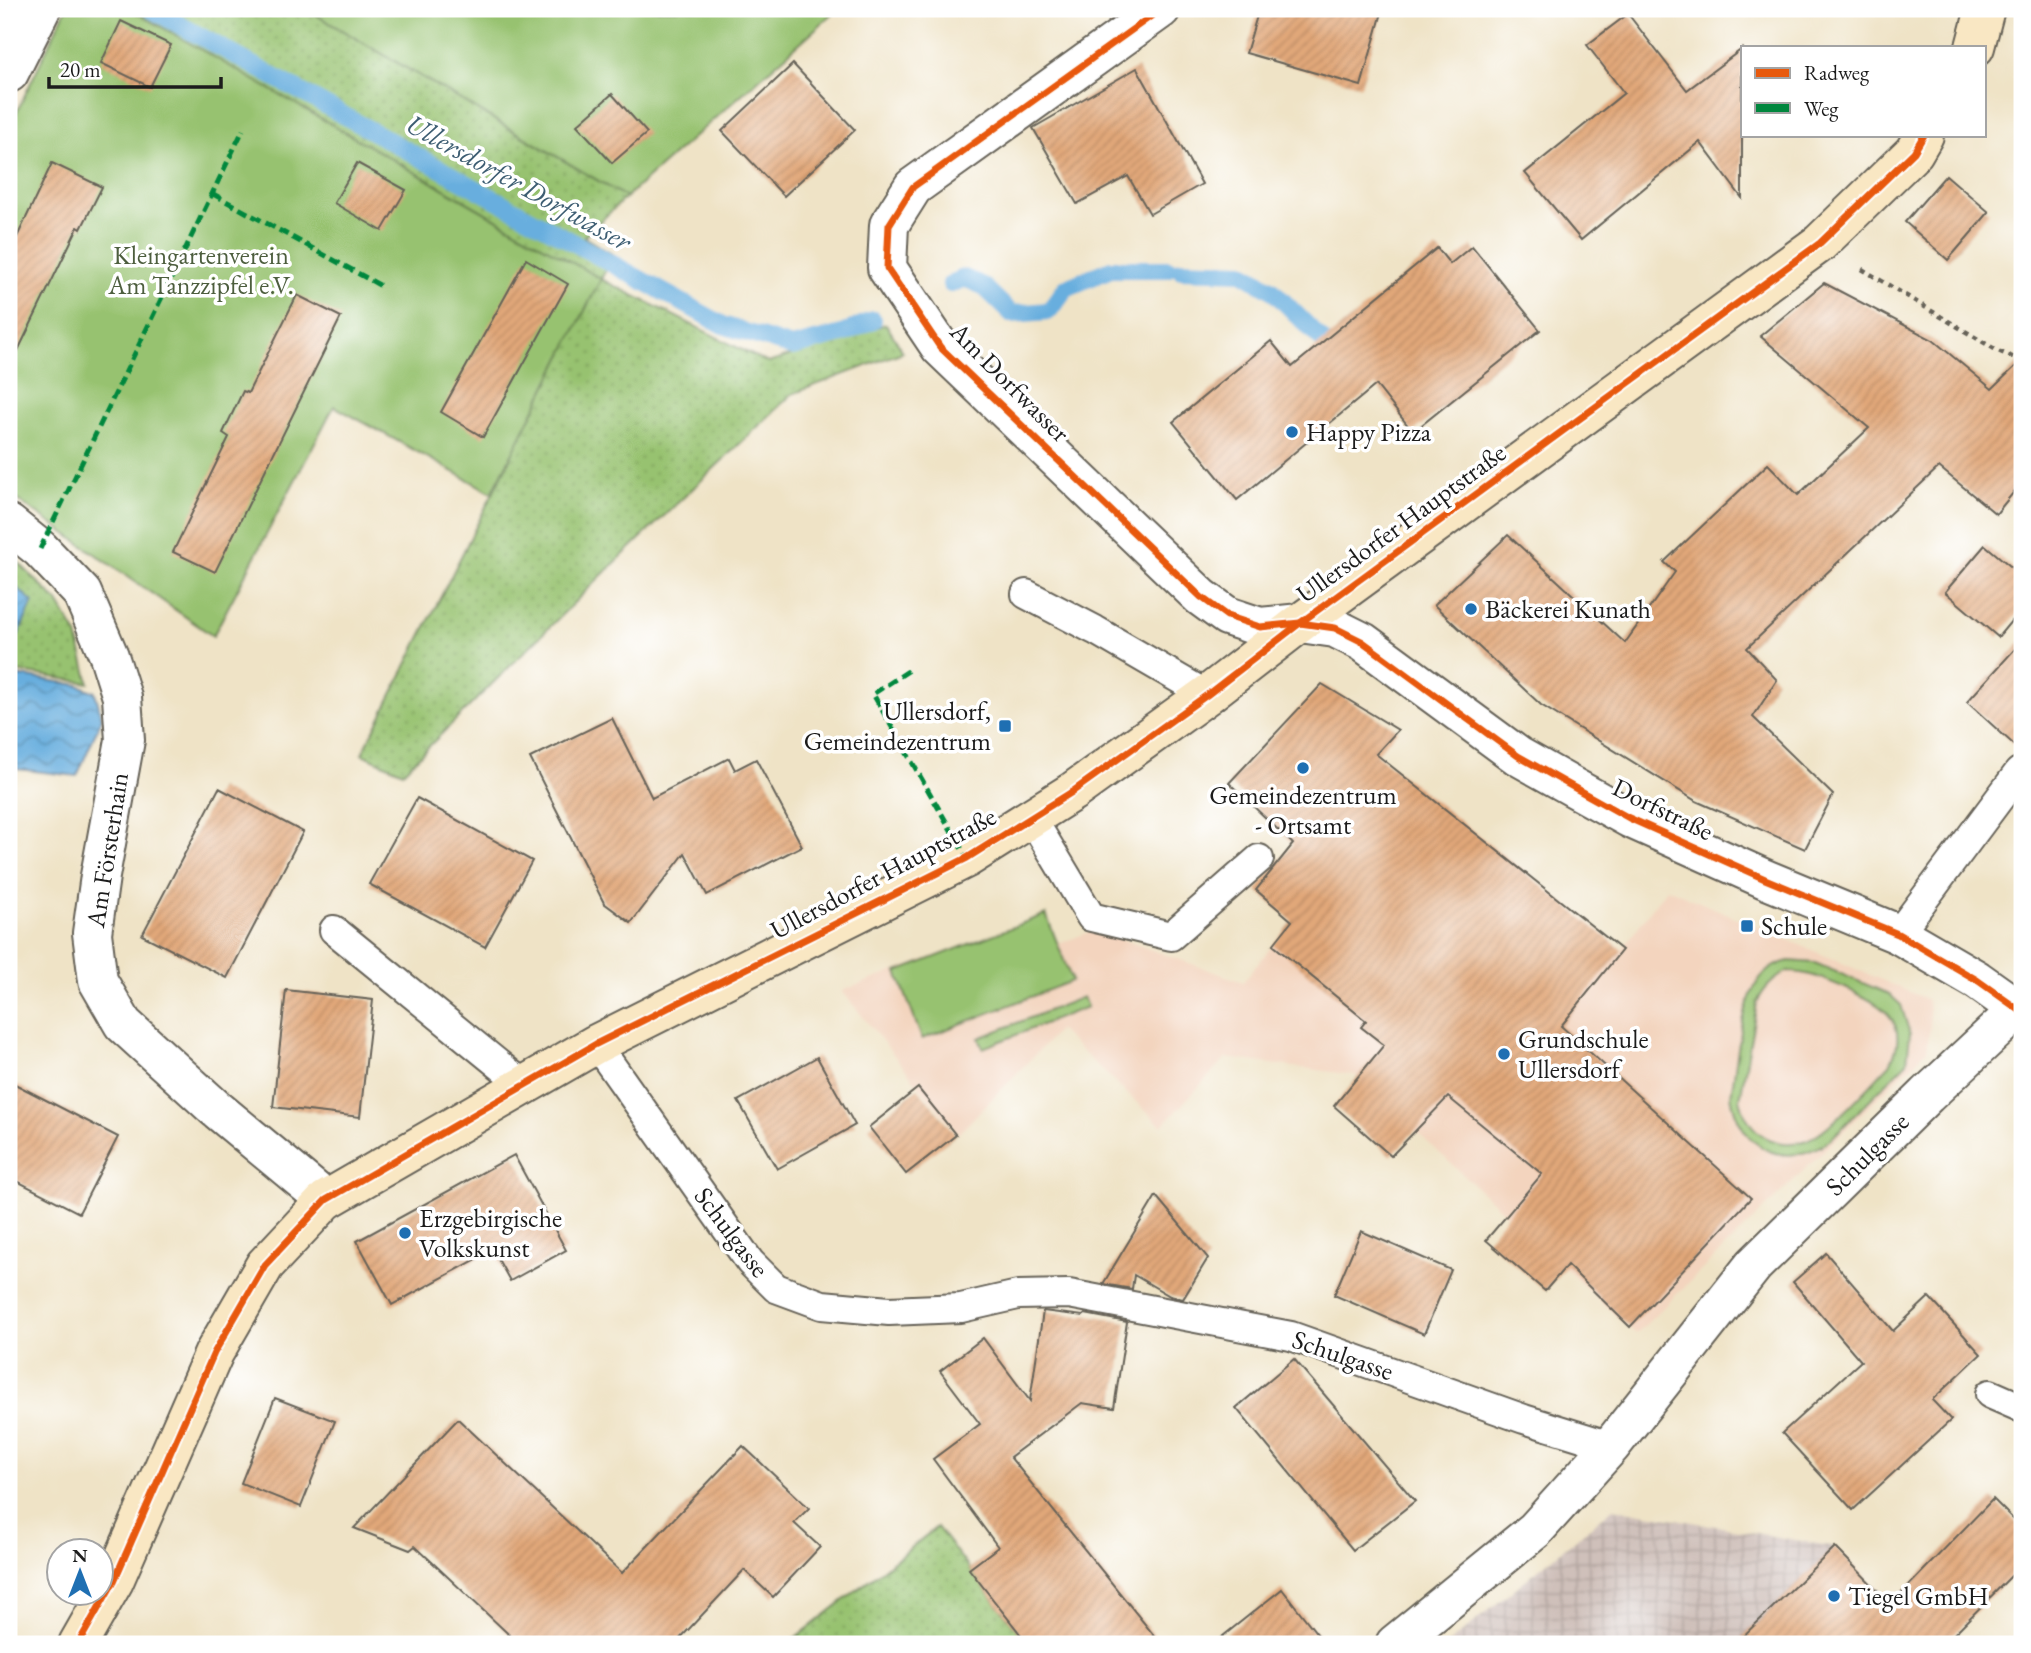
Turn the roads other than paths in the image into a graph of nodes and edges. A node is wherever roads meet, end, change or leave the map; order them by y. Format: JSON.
{"nodes":[{"id":1,"x":41,"y":9,"type":"edge"},
{"id":2,"x":1161,"y":9,"type":"edge"},
{"id":3,"x":1984,"y":9,"type":"edge"},
{"id":4,"x":1975,"y":46,"type":"edge"},
{"id":5,"x":9,"y":73,"type":"edge"},
{"id":6,"x":1923,"y":136,"type":"edge"},
{"id":7,"x":9,"y":524,"type":"edge"},
{"id":8,"x":1026,"y":594,"type":"dead end"},
{"id":9,"x":1300,"y":623,"type":"junction"},
{"id":10,"x":1207,"y":695,"type":"junction"},
{"id":11,"x":2019,"y":772,"type":"dead end"},
{"id":12,"x":1031,"y":817,"type":"junction"},
{"id":13,"x":1259,"y":859,"type":"dead end"},
{"id":14,"x":334,"y":930,"type":"dead end"},
{"id":15,"x":1898,"y":934,"type":"junction"},
{"id":16,"x":2021,"y":1010,"type":"edge"},
{"id":17,"x":596,"y":1044,"type":"junction"},
{"id":18,"x":524,"y":1085,"type":"junction"},
{"id":19,"x":326,"y":1200,"type":"junction"},
{"id":20,"x":1990,"y":1394,"type":"dead end"},
{"id":21,"x":2022,"y":1408,"type":"edge"},
{"id":22,"x":1611,"y":1446,"type":"junction"},
{"id":23,"x":78,"y":1644,"type":"edge"},
{"id":24,"x":1395,"y":1644,"type":"edge"}],
"edges":[{"from":1,"to":5,"type":"street"},
{"from":2,"to":9,"type":"street","name":"Am Dorfwasser"},
{"from":3,"to":4,"type":"main road"},
{"from":6,"to":9,"type":"main road","name":"Ullersdorfer Hauptstraße"},
{"from":7,"to":19,"type":"street","name":"Am Försterhain"},
{"from":8,"to":10,"type":"lane"},
{"from":9,"to":10,"type":"main road","name":"Ullersdorfer Hauptstraße"},
{"from":9,"to":15,"type":"street","name":"Dorfstraße"},
{"from":10,"to":12,"type":"main road","name":"Ullersdorfer Hauptstraße"},
{"from":11,"to":15,"type":"lane"},
{"from":12,"to":13,"type":"lane"},
{"from":12,"to":17,"type":"main road","name":"Ullersdorfer Hauptstraße"},
{"from":14,"to":18,"type":"lane"},
{"from":15,"to":16,"type":"street","name":"Dorfstraße"},
{"from":16,"to":22,"type":"street","name":"Schulgasse"},
{"from":17,"to":18,"type":"main road","name":"Ullersdorfer Hauptstraße"},
{"from":17,"to":22,"type":"lane","name":"Schulgasse"},
{"from":18,"to":19,"type":"main road","name":"Ullersdorfer Hauptstraße"},
{"from":19,"to":23,"type":"main road","name":"Ullersdorfer Hauptstraße"},
{"from":20,"to":21,"type":"lane"},
{"from":22,"to":24,"type":"street"}]}
